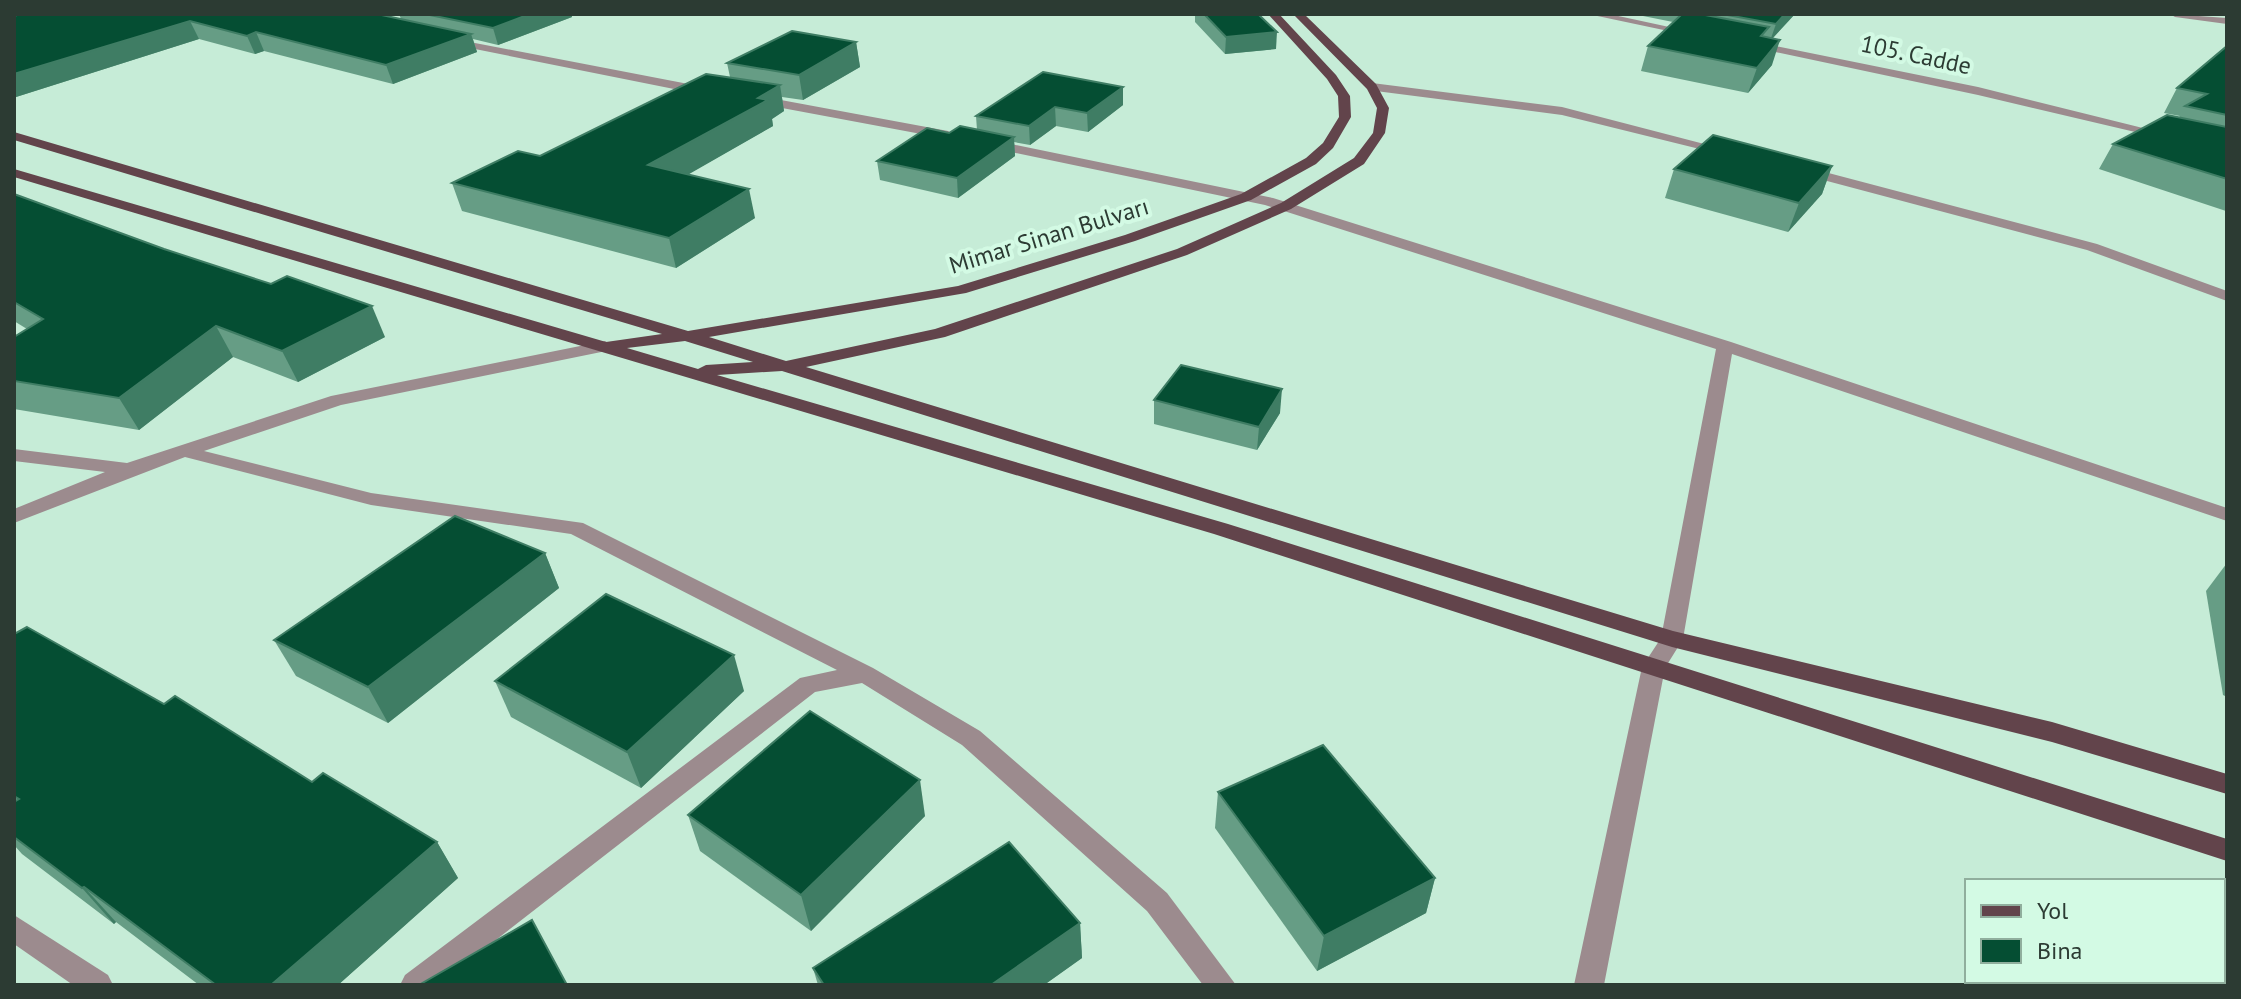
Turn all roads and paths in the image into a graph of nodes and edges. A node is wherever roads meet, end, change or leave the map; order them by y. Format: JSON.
{"nodes":[{"id":1,"x":1273,"y":14,"type":"edge"},
{"id":2,"x":1298,"y":14,"type":"edge"},
{"id":3,"x":1593,"y":14,"type":"edge"},
{"id":4,"x":2175,"y":14,"type":"edge"},
{"id":5,"x":2227,"y":21,"type":"edge"},
{"id":6,"x":1703,"y":35,"type":"edge"},
{"id":7,"x":431,"y":38,"type":"edge"},
{"id":8,"x":1734,"y":40,"type":"edge"},
{"id":9,"x":1372,"y":87,"type":"junction"},
{"id":10,"x":14,"y":136,"type":"edge"},
{"id":11,"x":2180,"y":139,"type":"edge"},
{"id":12,"x":1738,"y":154,"type":"edge"},
{"id":13,"x":1782,"y":165,"type":"edge"},
{"id":14,"x":14,"y":173,"type":"edge"},
{"id":15,"x":1246,"y":197,"type":"junction"},
{"id":16,"x":1286,"y":206,"type":"junction"},
{"id":17,"x":2227,"y":296,"type":"edge"},
{"id":18,"x":688,"y":336,"type":"junction"},
{"id":19,"x":605,"y":346,"type":"junction"},
{"id":20,"x":1725,"y":346,"type":"junction"},
{"id":21,"x":786,"y":366,"type":"junction"},
{"id":22,"x":690,"y":370,"type":"junction"},
{"id":23,"x":183,"y":451,"type":"junction"},
{"id":24,"x":14,"y":455,"type":"edge"},
{"id":25,"x":130,"y":469,"type":"junction"},
{"id":26,"x":2227,"y":515,"type":"edge"},
{"id":27,"x":14,"y":516,"type":"edge"},
{"id":28,"x":1672,"y":639,"type":"junction"},
{"id":29,"x":1654,"y":667,"type":"junction"},
{"id":30,"x":865,"y":674,"type":"junction"},
{"id":31,"x":2227,"y":784,"type":"edge"},
{"id":32,"x":2227,"y":850,"type":"edge"},
{"id":33,"x":14,"y":928,"type":"edge"},
{"id":34,"x":98,"y":985,"type":"edge"},
{"id":35,"x":415,"y":985,"type":"edge"},
{"id":36,"x":1221,"y":985,"type":"edge"},
{"id":37,"x":1589,"y":985,"type":"edge"}],
"edges":[{"from":1,"to":15,"type":"main road","name":"Mimar Sinan Bulvarı"},
{"from":2,"to":9,"type":"main road"},
{"from":3,"to":6,"type":"street"},
{"from":4,"to":5,"type":"street"},
{"from":7,"to":15,"type":"street"},
{"from":8,"to":11,"type":"street","name":"105. Cadde"},
{"from":9,"to":12,"type":"street"},
{"from":9,"to":16,"type":"main road","name":"Mimar Sinan Bulvarı"},
{"from":10,"to":18,"type":"main road"},
{"from":13,"to":17,"type":"street"},
{"from":14,"to":19,"type":"main road"},
{"from":15,"to":16,"type":"street"},
{"from":15,"to":18,"type":"main road","name":"Mimar Sinan Bulvarı"},
{"from":16,"to":20,"type":"street"},
{"from":16,"to":21,"type":"main road","name":"Mimar Sinan Bulvarı"},
{"from":18,"to":19,"type":"main road","name":"Mimar Sinan Bulvarı"},
{"from":18,"to":21,"type":"main road"},
{"from":19,"to":22,"type":"main road"},
{"from":19,"to":23,"type":"street"},
{"from":20,"to":26,"type":"street"},
{"from":20,"to":28,"type":"street"},
{"from":21,"to":22,"type":"main road","name":"Mimar Sinan Bulvarı"},
{"from":21,"to":28,"type":"main road"},
{"from":22,"to":29,"type":"main road"},
{"from":23,"to":25,"type":"street"},
{"from":23,"to":30,"type":"street"},
{"from":24,"to":25,"type":"street"},
{"from":25,"to":27,"type":"street"},
{"from":28,"to":29,"type":"street"},
{"from":28,"to":31,"type":"main road"},
{"from":29,"to":32,"type":"main road"},
{"from":29,"to":37,"type":"street"},
{"from":30,"to":35,"type":"street"},
{"from":30,"to":36,"type":"street"},
{"from":33,"to":34,"type":"street"}]}
